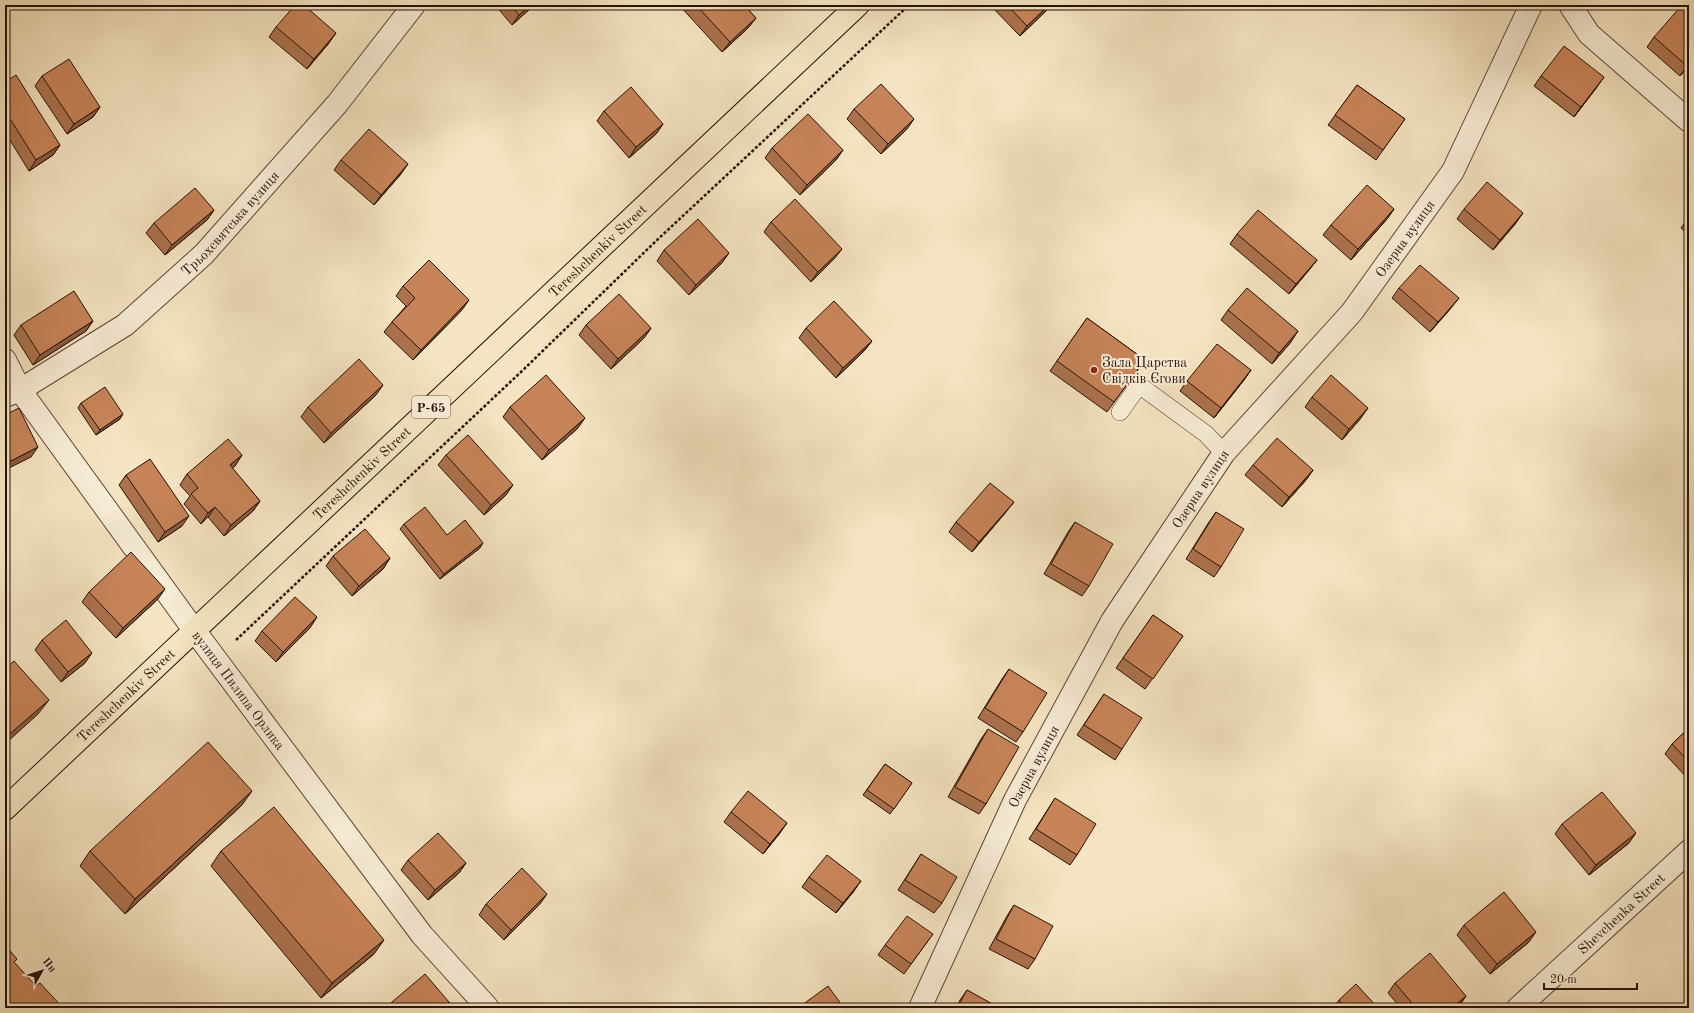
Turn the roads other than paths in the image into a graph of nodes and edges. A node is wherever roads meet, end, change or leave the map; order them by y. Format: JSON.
{"nodes":[{"id":1,"x":414,"y":5,"type":"edge"},
{"id":2,"x":858,"y":5,"type":"edge"},
{"id":3,"x":1531,"y":5,"type":"edge"},
{"id":4,"x":1570,"y":5,"type":"edge"},
{"id":5,"x":1689,"y":121,"type":"edge"},
{"id":6,"x":5,"y":360,"type":"edge"},
{"id":7,"x":13,"y":393,"type":"edge"},
{"id":8,"x":1120,"y":412,"type":"dead end"},
{"id":9,"x":1224,"y":453,"type":"junction"},
{"id":10,"x":194,"y":630,"type":"junction"},
{"id":11,"x":5,"y":809,"type":"edge"},
{"id":12,"x":1689,"y":851,"type":"edge"},
{"id":13,"x":488,"y":1008,"type":"edge"},
{"id":14,"x":920,"y":1008,"type":"edge"},
{"id":15,"x":1518,"y":1008,"type":"edge"}],
"edges":[{"from":1,"to":7,"type":"street","name":"Трьохсвятська вулиця"},
{"from":2,"to":10,"type":"main road","name":"Tereshchenkiv Street","number":"Р-65"},
{"from":3,"to":9,"type":"street","name":"Озерна вулиця"},
{"from":4,"to":5,"type":"street"},
{"from":6,"to":7,"type":"street","name":"вулиця Пилипа Орлика"},
{"from":7,"to":10,"type":"street","name":"вулиця Пилипа Орлика"},
{"from":8,"to":9,"type":"lane"},
{"from":9,"to":14,"type":"street","name":"Озерна вулиця"},
{"from":10,"to":11,"type":"main road","name":"Tereshchenkiv Street","number":"Р-65"},
{"from":10,"to":13,"type":"street","name":"вулиця Пилипа Орлика"},
{"from":12,"to":15,"type":"street","name":"Shevchenka Street"}]}
